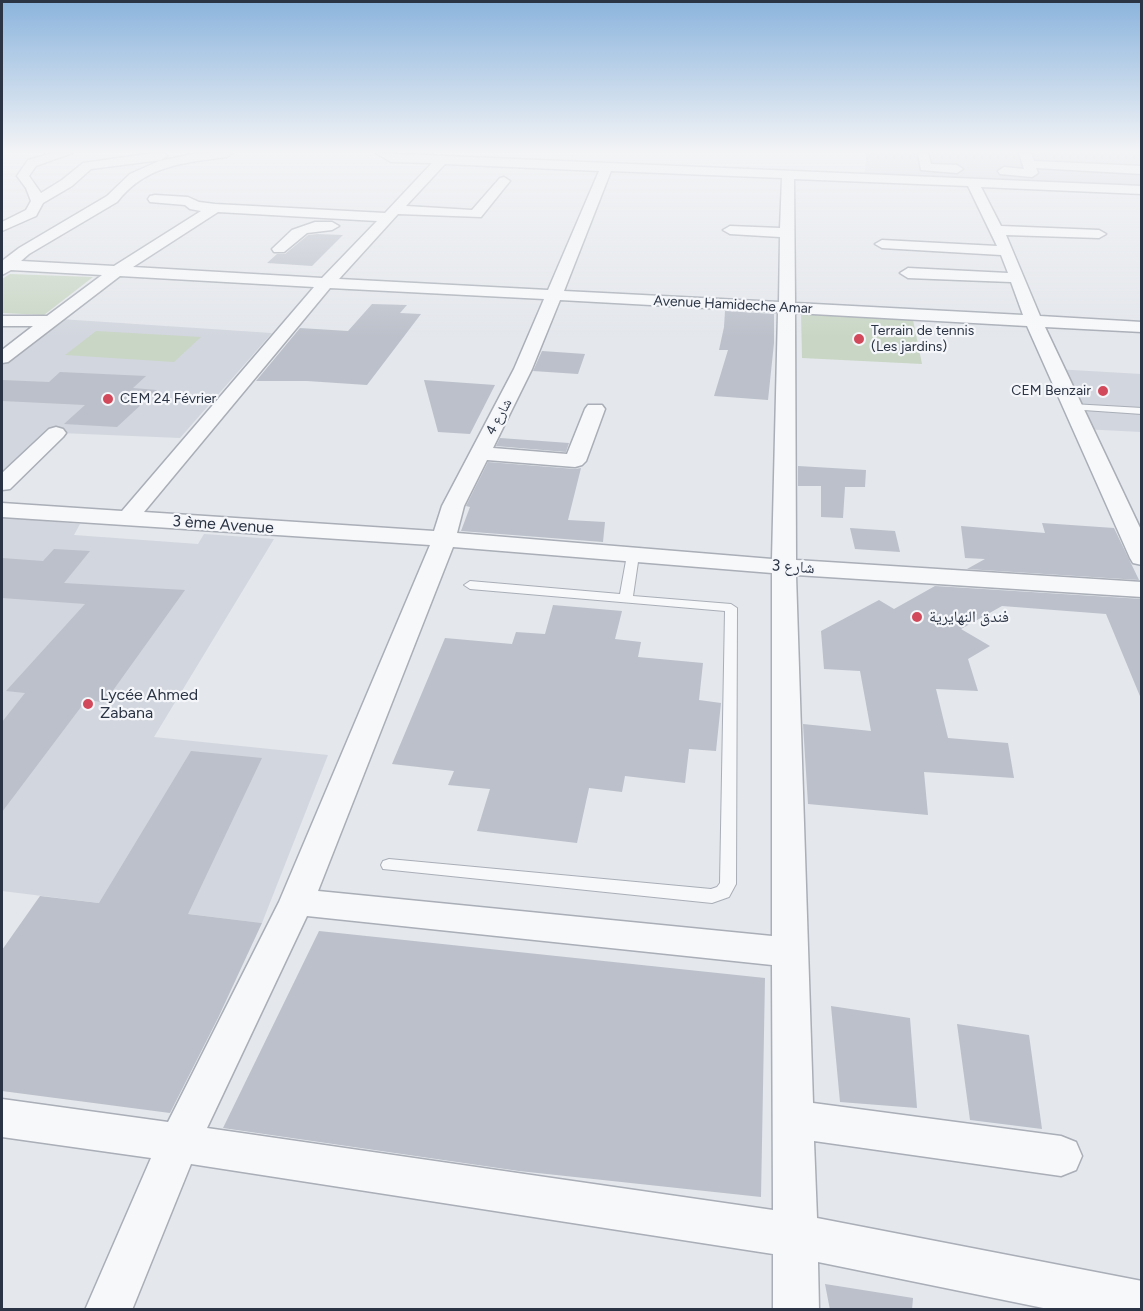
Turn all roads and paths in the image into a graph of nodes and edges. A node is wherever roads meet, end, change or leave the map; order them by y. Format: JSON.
{"nodes":[{"id":1,"x":29,"y":214,"type":"edge"},
{"id":2,"x":86,"y":214,"type":"edge"},
{"id":3,"x":204,"y":214,"type":"edge"},
{"id":4,"x":393,"y":214,"type":"edge"},
{"id":5,"x":588,"y":214,"type":"edge"},
{"id":6,"x":787,"y":214,"type":"edge"},
{"id":7,"x":988,"y":214,"type":"edge"},
{"id":8,"x":2,"y":227,"type":"edge"},
{"id":9,"x":378,"y":228,"type":"junction"},
{"id":10,"x":730,"y":230,"type":"dead end"},
{"id":11,"x":996,"y":231,"type":"junction"},
{"id":12,"x":786,"y":233,"type":"junction"},
{"id":13,"x":1099,"y":234,"type":"dead end"},
{"id":14,"x":882,"y":244,"type":"dead end"},
{"id":15,"x":279,"y":249,"type":"dead end"},
{"id":16,"x":1006,"y":251,"type":"junction"},
{"id":17,"x":4,"y":267,"type":"edge"},
{"id":18,"x":117,"y":271,"type":"junction"},
{"id":19,"x":908,"y":273,"type":"dead end"},
{"id":20,"x":1016,"y":278,"type":"junction"},
{"id":21,"x":325,"y":284,"type":"junction"},
{"id":22,"x":555,"y":296,"type":"junction"},
{"id":23,"x":786,"y":308,"type":"junction"},
{"id":24,"x":1033,"y":320,"type":"junction"},
{"id":25,"x":2,"y":321,"type":"edge"},
{"id":26,"x":49,"y":321,"type":"junction"},
{"id":27,"x":1142,"y":327,"type":"edge"},
{"id":28,"x":2,"y":358,"type":"edge"},
{"id":29,"x":1072,"y":407,"type":"junction"},
{"id":30,"x":595,"y":409,"type":"dead end"},
{"id":31,"x":1142,"y":411,"type":"edge"},
{"id":32,"x":56,"y":433,"type":"dead end"},
{"id":33,"x":480,"y":453,"type":"junction"},
{"id":34,"x":2,"y":484,"type":"edge"},
{"id":35,"x":2,"y":510,"type":"edge"},
{"id":36,"x":127,"y":519,"type":"junction"},
{"id":37,"x":444,"y":539,"type":"junction"},
{"id":38,"x":633,"y":555,"type":"junction"},
{"id":39,"x":1142,"y":558,"type":"edge"},
{"id":40,"x":784,"y":567,"type":"junction"},
{"id":41,"x":470,"y":585,"type":"dead end"},
{"id":42,"x":1142,"y":590,"type":"edge"},
{"id":43,"x":626,"y":598,"type":"junction"},
{"id":44,"x":389,"y":865,"type":"dead end"},
{"id":45,"x":296,"y":902,"type":"junction"},
{"id":46,"x":790,"y":952,"type":"junction"},
{"id":47,"x":2,"y":1118,"type":"edge"},
{"id":48,"x":792,"y":1119,"type":"junction"},
{"id":49,"x":178,"y":1143,"type":"junction"},
{"id":50,"x":1061,"y":1156,"type":"dead end"},
{"id":51,"x":796,"y":1236,"type":"junction"},
{"id":52,"x":1142,"y":1304,"type":"edge"},
{"id":53,"x":108,"y":1310,"type":"edge"},
{"id":54,"x":796,"y":1310,"type":"edge"}],
"edges":[{"from":1,"to":8,"type":"street"},
{"from":2,"to":17,"type":"street"},
{"from":3,"to":18,"type":"street"},
{"from":4,"to":9,"type":"street"},
{"from":5,"to":22,"type":"street","name":"شارع 4"},
{"from":6,"to":12,"type":"street"},
{"from":7,"to":11,"type":"street"},
{"from":9,"to":15,"type":"street"},
{"from":9,"to":21,"type":"street"},
{"from":10,"to":12,"type":"street"},
{"from":11,"to":13,"type":"street"},
{"from":11,"to":16,"type":"street"},
{"from":12,"to":23,"type":"street"},
{"from":14,"to":16,"type":"street"},
{"from":16,"to":20,"type":"street"},
{"from":17,"to":18,"type":"street","name":"Avenue Hamideche Amar"},
{"from":18,"to":21,"type":"street","name":"Avenue Hamideche Amar"},
{"from":18,"to":26,"type":"street"},
{"from":19,"to":20,"type":"street"},
{"from":20,"to":24,"type":"street"},
{"from":21,"to":22,"type":"street","name":"Avenue Hamideche Amar"},
{"from":21,"to":36,"type":"street"},
{"from":22,"to":23,"type":"street","name":"Avenue Hamideche Amar"},
{"from":22,"to":33,"type":"street","name":"شارع 4"},
{"from":23,"to":24,"type":"street","name":"Avenue Hamideche Amar"},
{"from":23,"to":40,"type":"street"},
{"from":24,"to":27,"type":"street","name":"Avenue Hamideche Amar"},
{"from":24,"to":29,"type":"street"},
{"from":25,"to":26,"type":"street"},
{"from":26,"to":28,"type":"street"},
{"from":29,"to":31,"type":"lane"},
{"from":29,"to":39,"type":"street"},
{"from":30,"to":33,"type":"street"},
{"from":32,"to":34,"type":"street"},
{"from":33,"to":37,"type":"street","name":"شارع 4"},
{"from":35,"to":36,"type":"street","name":"3 ème Avenue"},
{"from":36,"to":37,"type":"street","name":"3 ème Avenue"},
{"from":37,"to":38,"type":"street","name":"شارع 3"},
{"from":37,"to":45,"type":"street","name":"شارع 4"},
{"from":38,"to":40,"type":"street","name":"شارع 3"},
{"from":38,"to":43,"type":"lane"},
{"from":40,"to":42,"type":"street","name":"شارع 3"},
{"from":40,"to":46,"type":"street"},
{"from":41,"to":43,"type":"lane"},
{"from":43,"to":44,"type":"lane"},
{"from":45,"to":46,"type":"street"},
{"from":45,"to":49,"type":"street","name":"شارع 4"},
{"from":46,"to":48,"type":"street"},
{"from":47,"to":49,"type":"street"},
{"from":48,"to":50,"type":"street"},
{"from":48,"to":51,"type":"street"},
{"from":49,"to":51,"type":"street"},
{"from":49,"to":53,"type":"street","name":"شارع 4"},
{"from":51,"to":52,"type":"street"},
{"from":51,"to":54,"type":"street"}]}
